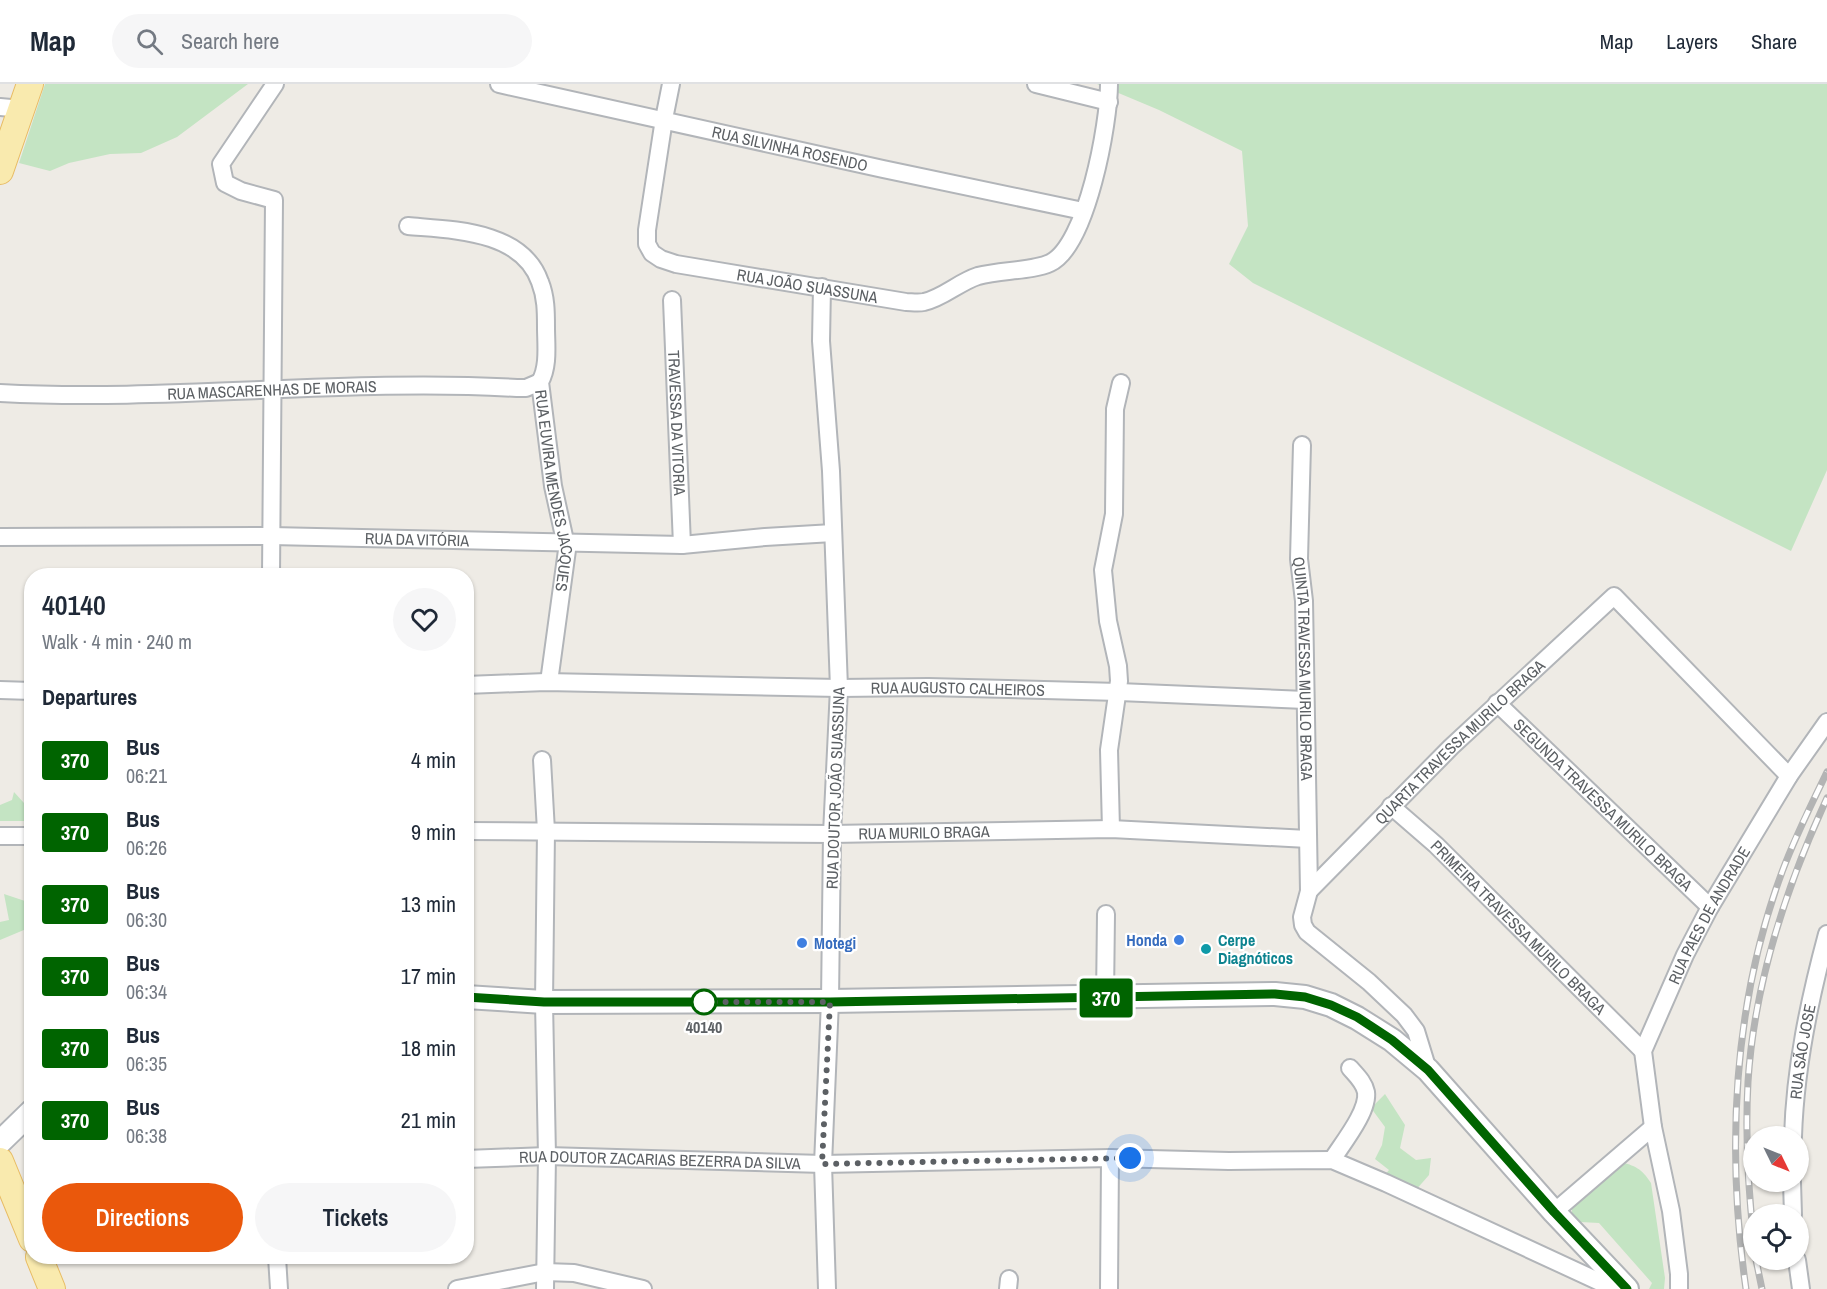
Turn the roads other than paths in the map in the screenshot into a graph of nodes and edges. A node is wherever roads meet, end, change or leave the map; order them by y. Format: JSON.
{"nodes":[{"id":1,"x":30,"y":84,"type":"edge"},
{"id":2,"x":275,"y":84,"type":"edge"},
{"id":3,"x":499,"y":84,"type":"edge"},
{"id":4,"x":671,"y":84,"type":"edge"},
{"id":5,"x":1036,"y":84,"type":"edge"},
{"id":6,"x":1109,"y":84,"type":"edge"},
{"id":7,"x":1109,"y":102,"type":"junction"},
{"id":8,"x":11,"y":108,"type":"edge"},
{"id":9,"x":663,"y":119,"type":"junction"},
{"id":10,"x":0,"y":171,"type":"edge"},
{"id":11,"x":1083,"y":211,"type":"junction"},
{"id":12,"x":408,"y":226,"type":"dead end"},
{"id":13,"x":822,"y":287,"type":"junction"},
{"id":14,"x":672,"y":300,"type":"dead end"},
{"id":15,"x":540,"y":382,"type":"junction"},
{"id":16,"x":1121,"y":383,"type":"dead end"},
{"id":17,"x":272,"y":389,"type":"junction"},
{"id":18,"x":0,"y":393,"type":"edge"},
{"id":19,"x":1302,"y":445,"type":"dead end"},
{"id":20,"x":833,"y":533,"type":"junction"},
{"id":21,"x":271,"y":536,"type":"junction"},
{"id":22,"x":0,"y":537,"type":"edge"},
{"id":23,"x":565,"y":542,"type":"junction"},
{"id":24,"x":682,"y":545,"type":"junction"},
{"id":25,"x":271,"y":568,"type":"edge"},
{"id":26,"x":549,"y":682,"type":"junction"},
{"id":27,"x":474,"y":685,"type":"edge"},
{"id":28,"x":839,"y":688,"type":"junction"},
{"id":29,"x":0,"y":690,"type":"edge"},
{"id":30,"x":24,"y":690,"type":"edge"},
{"id":31,"x":1119,"y":692,"type":"junction"},
{"id":32,"x":1305,"y":700,"type":"junction"},
{"id":33,"x":1497,"y":703,"type":"junction"},
{"id":34,"x":1827,"y":722,"type":"edge"},
{"id":35,"x":542,"y":760,"type":"dead end"},
{"id":36,"x":1789,"y":776,"type":"junction"},
{"id":37,"x":1391,"y":806,"type":"junction"},
{"id":38,"x":1111,"y":829,"type":"junction"},
{"id":39,"x":474,"y":831,"type":"edge"},
{"id":40,"x":546,"y":831,"type":"junction"},
{"id":41,"x":832,"y":834,"type":"junction"},
{"id":42,"x":0,"y":836,"type":"edge"},
{"id":43,"x":24,"y":836,"type":"edge"},
{"id":44,"x":1308,"y":839,"type":"junction"},
{"id":45,"x":1309,"y":891,"type":"junction"},
{"id":46,"x":1710,"y":907,"type":"junction"},
{"id":47,"x":1106,"y":914,"type":"dead end"},
{"id":48,"x":1827,"y":934,"type":"edge"},
{"id":49,"x":474,"y":998,"type":"edge"},
{"id":50,"x":1105,"y":998,"type":"junction"},
{"id":51,"x":544,"y":1002,"type":"junction"},
{"id":52,"x":830,"y":1002,"type":"junction"},
{"id":53,"x":1643,"y":1051,"type":"junction"},
{"id":54,"x":1350,"y":1068,"type":"dead end"},
{"id":55,"x":1428,"y":1070,"type":"junction"},
{"id":56,"x":24,"y":1120,"type":"edge"},
{"id":57,"x":1793,"y":1126,"type":"edge"},
{"id":58,"x":1653,"y":1127,"type":"junction"},
{"id":59,"x":0,"y":1142,"type":"edge"},
{"id":60,"x":547,"y":1156,"type":"junction"},
{"id":61,"x":1110,"y":1158,"type":"junction"},
{"id":62,"x":474,"y":1159,"type":"edge"},
{"id":63,"x":1332,"y":1160,"type":"junction"},
{"id":64,"x":0,"y":1161,"type":"edge"},
{"id":65,"x":822,"y":1164,"type":"junction"},
{"id":66,"x":1554,"y":1212,"type":"junction"},
{"id":67,"x":24,"y":1220,"type":"edge"},
{"id":68,"x":42,"y":1264,"type":"edge"},
{"id":69,"x":277,"y":1264,"type":"edge"},
{"id":70,"x":1798,"y":1270,"type":"edge"},
{"id":71,"x":545,"y":1281,"type":"edge"},
{"id":72,"x":52,"y":1289,"type":"edge"},
{"id":73,"x":279,"y":1289,"type":"edge"},
{"id":74,"x":457,"y":1289,"type":"edge"},
{"id":75,"x":643,"y":1289,"type":"edge"},
{"id":76,"x":827,"y":1289,"type":"edge"},
{"id":77,"x":1109,"y":1289,"type":"edge"},
{"id":78,"x":1615,"y":1289,"type":"edge"},
{"id":79,"x":1627,"y":1289,"type":"edge"},
{"id":80,"x":1679,"y":1289,"type":"edge"},
{"id":81,"x":1801,"y":1289,"type":"edge"}],
"edges":[{"from":1,"to":8,"type":"main road"},
{"from":2,"to":17,"type":"street"},
{"from":3,"to":9,"type":"street","name":"RUA SILVINHA ROSENDO"},
{"from":4,"to":9,"type":"street","name":"RUA JOÃO SUASSUNA"},
{"from":5,"to":7,"type":"street"},
{"from":6,"to":7,"type":"street","name":"RUA JOÃO SUASSUNA"},
{"from":7,"to":11,"type":"street","name":"RUA JOÃO SUASSUNA"},
{"from":8,"to":10,"type":"main road"},
{"from":9,"to":11,"type":"street","name":"RUA SILVINHA ROSENDO"},
{"from":9,"to":13,"type":"street","name":"RUA JOÃO SUASSUNA"},
{"from":11,"to":13,"type":"street","name":"RUA JOÃO SUASSUNA"},
{"from":12,"to":15,"type":"street","name":"RUA EUVIRA MENDES JACQUES"},
{"from":13,"to":20,"type":"street","name":"RUA DOUTOR JOÃO SUASSUNA"},
{"from":14,"to":24,"type":"street","name":"TRAVESSA DA VITORIA"},
{"from":15,"to":17,"type":"street","name":"RUA MASCARENHAS DE MORAIS"},
{"from":15,"to":23,"type":"street","name":"RUA EUVIRA MENDES JACQUES"},
{"from":16,"to":31,"type":"street"},
{"from":17,"to":18,"type":"street","name":"RUA MASCARENHAS DE MORAIS"},
{"from":17,"to":21,"type":"street"},
{"from":19,"to":32,"type":"street","name":"QUINTA TRAVESSA MURILO BRAGA"},
{"from":20,"to":24,"type":"street","name":"RUA DA VITÓRIA"},
{"from":20,"to":28,"type":"street","name":"RUA DOUTOR JOÃO SUASSUNA"},
{"from":21,"to":22,"type":"street","name":"RUA DA VITÓRIA"},
{"from":21,"to":23,"type":"street","name":"RUA DA VITÓRIA"},
{"from":21,"to":25,"type":"street"},
{"from":23,"to":24,"type":"street","name":"RUA DA VITÓRIA"},
{"from":23,"to":26,"type":"street","name":"RUA EUVIRA MENDES JACQUES"},
{"from":26,"to":27,"type":"street","name":"RUA AUGUSTO CALHEIROS"},
{"from":26,"to":28,"type":"street","name":"RUA AUGUSTO CALHEIROS"},
{"from":28,"to":31,"type":"street","name":"RUA AUGUSTO CALHEIROS"},
{"from":28,"to":41,"type":"street","name":"RUA DOUTOR JOÃO SUASSUNA"},
{"from":29,"to":30,"type":"street"},
{"from":31,"to":32,"type":"street","name":"RUA AUGUSTO CALHEIROS"},
{"from":31,"to":38,"type":"street"},
{"from":32,"to":44,"type":"street","name":"QUINTA TRAVESSA MURILO BRAGA"},
{"from":33,"to":36,"type":"street","name":"QUARTA TRAVESSA MURILO BRAGA"},
{"from":33,"to":37,"type":"street","name":"QUARTA TRAVESSA MURILO BRAGA"},
{"from":33,"to":46,"type":"street","name":"SEGUNDA TRAVESSA MURILO BRAGA"},
{"from":34,"to":36,"type":"street","name":"RUA PAES DE ANDRADE"},
{"from":35,"to":40,"type":"street"},
{"from":36,"to":46,"type":"street","name":"RUA PAES DE ANDRADE"},
{"from":37,"to":45,"type":"street","name":"QUARTA TRAVESSA MURILO BRAGA"},
{"from":37,"to":53,"type":"street","name":"PRIMEIRA TRAVESSA MURILO BRAGA"},
{"from":38,"to":41,"type":"street","name":"RUA MURILO BRAGA"},
{"from":38,"to":44,"type":"street","name":"RUA MURILO BRAGA"},
{"from":39,"to":40,"type":"street","name":"RUA MURILO BRAGA"},
{"from":40,"to":41,"type":"street","name":"RUA MURILO BRAGA"},
{"from":40,"to":51,"type":"street"},
{"from":41,"to":52,"type":"street","name":"RUA DOUTOR JOÃO SUASSUNA"},
{"from":42,"to":43,"type":"street"},
{"from":44,"to":45,"type":"street","name":"QUINTA TRAVESSA MURILO BRAGA"},
{"from":45,"to":55,"type":"street","name":"QUINTA TRAVESSA MURILO BRAGA"},
{"from":46,"to":53,"type":"street","name":"RUA PAES DE ANDRADE"},
{"from":47,"to":50,"type":"street"},
{"from":48,"to":57,"type":"street","name":"RUA SÃO JOSE"},
{"from":49,"to":51,"type":"main road"},
{"from":50,"to":52,"type":"main road"},
{"from":50,"to":55,"type":"main road"},
{"from":51,"to":52,"type":"main road"},
{"from":51,"to":60,"type":"street"},
{"from":52,"to":65,"type":"street","name":"RUA DOUTOR JOÃO SUASSUNA"},
{"from":53,"to":58,"type":"street"},
{"from":54,"to":63,"type":"street"},
{"from":55,"to":66,"type":"main road"},
{"from":56,"to":59,"type":"main road"},
{"from":58,"to":66,"type":"street"},
{"from":58,"to":80,"type":"street"},
{"from":60,"to":62,"type":"street","name":"RUA DOUTOR ZACARIAS BEZERRA DA SILVA"},
{"from":60,"to":65,"type":"street","name":"RUA DOUTOR ZACARIAS BEZERRA DA SILVA"},
{"from":60,"to":71,"type":"street"},
{"from":61,"to":63,"type":"street","name":"RUA DOUTOR ZACARIAS BEZERRA DA SILVA"},
{"from":61,"to":65,"type":"street","name":"RUA DOUTOR ZACARIAS BEZERRA DA SILVA"},
{"from":61,"to":77,"type":"street"},
{"from":63,"to":78,"type":"street","name":"RUA DOUTOR ZACARIAS BEZERRA DA SILVA"},
{"from":64,"to":67,"type":"main road"},
{"from":65,"to":76,"type":"street","name":"RUA DOUTOR JOÃO SUASSUNA"},
{"from":66,"to":79,"type":"main road"},
{"from":68,"to":72,"type":"main road"},
{"from":69,"to":73,"type":"street"},
{"from":70,"to":81,"type":"street"},
{"from":71,"to":74,"type":"street"},
{"from":71,"to":75,"type":"street"}]}
